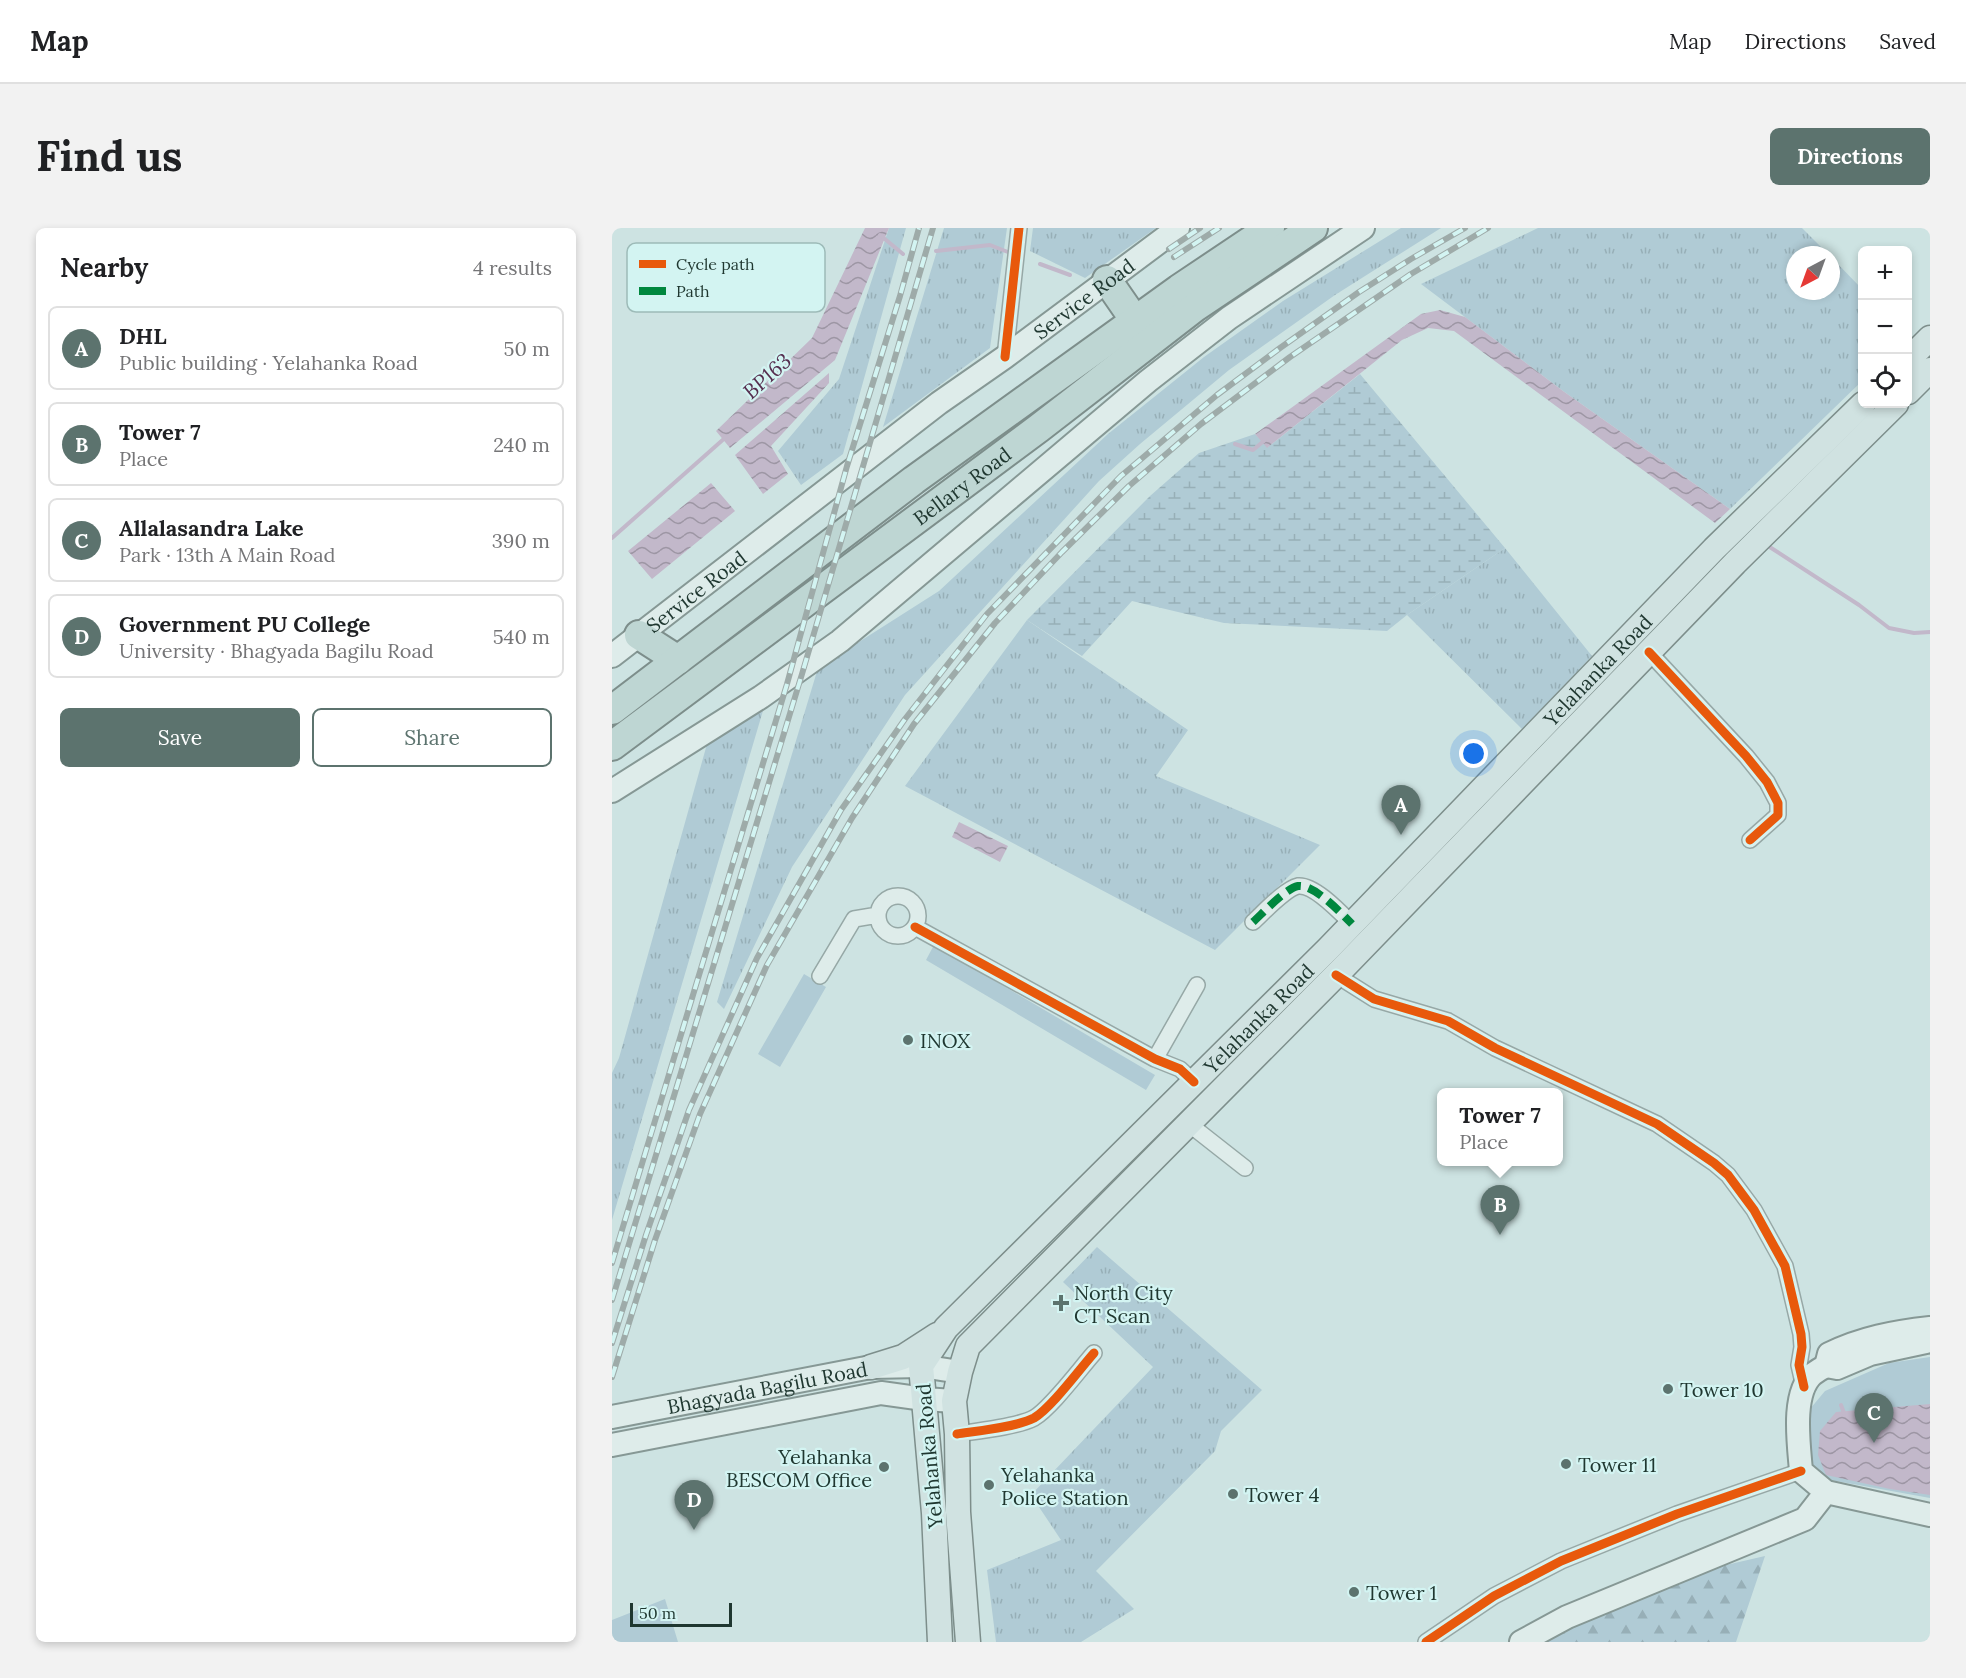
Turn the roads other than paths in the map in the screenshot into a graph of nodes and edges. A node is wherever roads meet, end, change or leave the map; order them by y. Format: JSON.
{"nodes":[{"id":1,"x":1019,"y":228,"type":"edge"},
{"id":2,"x":1178,"y":228,"type":"edge"},
{"id":3,"x":1270,"y":228,"type":"edge"},
{"id":4,"x":1313,"y":228,"type":"edge"},
{"id":5,"x":1363,"y":228,"type":"edge"},
{"id":6,"x":1107,"y":280,"type":"junction"},
{"id":7,"x":1136,"y":321,"type":"junction"},
{"id":8,"x":1930,"y":338,"type":"edge"},
{"id":9,"x":1912,"y":356,"type":"edge"},
{"id":10,"x":1005,"y":357,"type":"junction"},
{"id":11,"x":1930,"y":370,"type":"edge"},
{"id":12,"x":1912,"y":388,"type":"edge"},
{"id":13,"x":1860,"y":408,"type":"edge"},
{"id":14,"x":1891,"y":408,"type":"edge"},
{"id":15,"x":1786,"y":495,"type":"junction"},
{"id":16,"x":1680,"y":584,"type":"junction"},
{"id":17,"x":1696,"y":602,"type":"junction"},
{"id":18,"x":639,"y":635,"type":"junction"},
{"id":19,"x":1649,"y":652,"type":"junction"},
{"id":20,"x":612,"y":656,"type":"edge"},
{"id":21,"x":678,"y":660,"type":"junction"},
{"id":22,"x":612,"y":710,"type":"edge"},
{"id":23,"x":612,"y":746,"type":"edge"},
{"id":24,"x":612,"y":790,"type":"edge"},
{"id":25,"x":1750,"y":840,"type":"dead end"},
{"id":26,"x":878,"y":915,"type":"junction"},
{"id":27,"x":1253,"y":922,"type":"dead end"},
{"id":28,"x":1352,"y":924,"type":"junction"},
{"id":29,"x":915,"y":927,"type":"junction"},
{"id":30,"x":1336,"y":975,"type":"junction"},
{"id":31,"x":820,"y":976,"type":"dead end"},
{"id":32,"x":1197,"y":985,"type":"dead end"},
{"id":33,"x":1155,"y":1059,"type":"junction"},
{"id":34,"x":1189,"y":1087,"type":"junction"},
{"id":35,"x":1189,"y":1124,"type":"junction"},
{"id":36,"x":1245,"y":1168,"type":"dead end"},
{"id":37,"x":1930,"y":1328,"type":"edge"},
{"id":38,"x":946,"y":1329,"type":"junction"},
{"id":39,"x":1930,"y":1341,"type":"edge"},
{"id":40,"x":1094,"y":1353,"type":"dead end"},
{"id":41,"x":921,"y":1366,"type":"junction"},
{"id":42,"x":1826,"y":1366,"type":"junction"},
{"id":43,"x":871,"y":1367,"type":"junction"},
{"id":44,"x":960,"y":1372,"type":"junction"},
{"id":45,"x":1804,"y":1387,"type":"junction"},
{"id":46,"x":913,"y":1397,"type":"junction"},
{"id":47,"x":954,"y":1401,"type":"junction"},
{"id":48,"x":612,"y":1417,"type":"edge"},
{"id":49,"x":957,"y":1434,"type":"junction"},
{"id":50,"x":612,"y":1445,"type":"edge"},
{"id":51,"x":1801,"y":1472,"type":"junction"},
{"id":52,"x":1826,"y":1492,"type":"junction"},
{"id":53,"x":1930,"y":1515,"type":"edge"},
{"id":54,"x":940,"y":1642,"type":"edge"},
{"id":55,"x":968,"y":1642,"type":"edge"},
{"id":56,"x":1426,"y":1642,"type":"edge"},
{"id":57,"x":1521,"y":1642,"type":"edge"}],
"edges":[{"from":1,"to":10,"type":"street"},
{"from":2,"to":6,"type":"main road","name":"Service Road"},
{"from":3,"to":7,"type":"highway","name":"Bellary Road"},
{"from":4,"to":23,"type":"highway","name":"Bellary Road"},
{"from":5,"to":24,"type":"main road"},
{"from":6,"to":7,"type":"highway"},
{"from":6,"to":10,"type":"main road","name":"Service Road"},
{"from":7,"to":21,"type":"highway","name":"Bellary Road"},
{"from":8,"to":9,"type":"main road"},
{"from":10,"to":18,"type":"main road","name":"Service Road"},
{"from":11,"to":12,"type":"main road"},
{"from":13,"to":15,"type":"main road"},
{"from":14,"to":15,"type":"main road"},
{"from":15,"to":16,"type":"main road","name":"Yelahanka Road"},
{"from":15,"to":17,"type":"main road","name":"Yelahanka Road"},
{"from":16,"to":17,"type":"main road"},
{"from":16,"to":28,"type":"main road","name":"Yelahanka Road"},
{"from":17,"to":19,"type":"main road","name":"Yelahanka Road"},
{"from":18,"to":20,"type":"main road","name":"Service Road"},
{"from":18,"to":21,"type":"highway"},
{"from":19,"to":25,"type":"street"},
{"from":19,"to":30,"type":"main road","name":"Yelahanka Road"},
{"from":21,"to":22,"type":"highway","name":"Bellary Road"},
{"from":26,"to":29,"type":"street"},
{"from":26,"to":29,"type":"street"},
{"from":26,"to":31,"type":"street"},
{"from":27,"to":28,"type":"street"},
{"from":28,"to":34,"type":"main road","name":"Yelahanka Road"},
{"from":29,"to":33,"type":"street"},
{"from":30,"to":35,"type":"main road","name":"Yelahanka Road"},
{"from":30,"to":45,"type":"street"},
{"from":32,"to":33,"type":"street"},
{"from":33,"to":34,"type":"street"},
{"from":34,"to":38,"type":"main road","name":"Yelahanka Road"},
{"from":35,"to":36,"type":"street"},
{"from":35,"to":44,"type":"main road","name":"Yelahanka Road"},
{"from":37,"to":42,"type":"main road"},
{"from":38,"to":41,"type":"main road","name":"Yelahanka Road"},
{"from":38,"to":43,"type":"main road"},
{"from":39,"to":42,"type":"main road"},
{"from":40,"to":49,"type":"street"},
{"from":41,"to":43,"type":"main road","name":"Bhagyada Bagilu Road"},
{"from":41,"to":44,"type":"main road","name":"Bhagyada Bagilu Road"},
{"from":41,"to":46,"type":"main road","name":"Yelahanka Road"},
{"from":42,"to":45,"type":"main road"},
{"from":43,"to":48,"type":"main road","name":"Bhagyada Bagilu Road"},
{"from":44,"to":47,"type":"main road","name":"Yelahanka Road"},
{"from":45,"to":51,"type":"main road"},
{"from":46,"to":47,"type":"main road","name":"Bhagyada Bagilu Road"},
{"from":46,"to":50,"type":"main road","name":"Bhagyada Bagilu Road"},
{"from":46,"to":54,"type":"main road","name":"Yelahanka Road"},
{"from":47,"to":49,"type":"main road","name":"Yelahanka Road"},
{"from":49,"to":55,"type":"main road","name":"Yelahanka Road"},
{"from":51,"to":52,"type":"main road"},
{"from":51,"to":56,"type":"street"},
{"from":52,"to":53,"type":"main road"},
{"from":52,"to":57,"type":"main road"}]}
